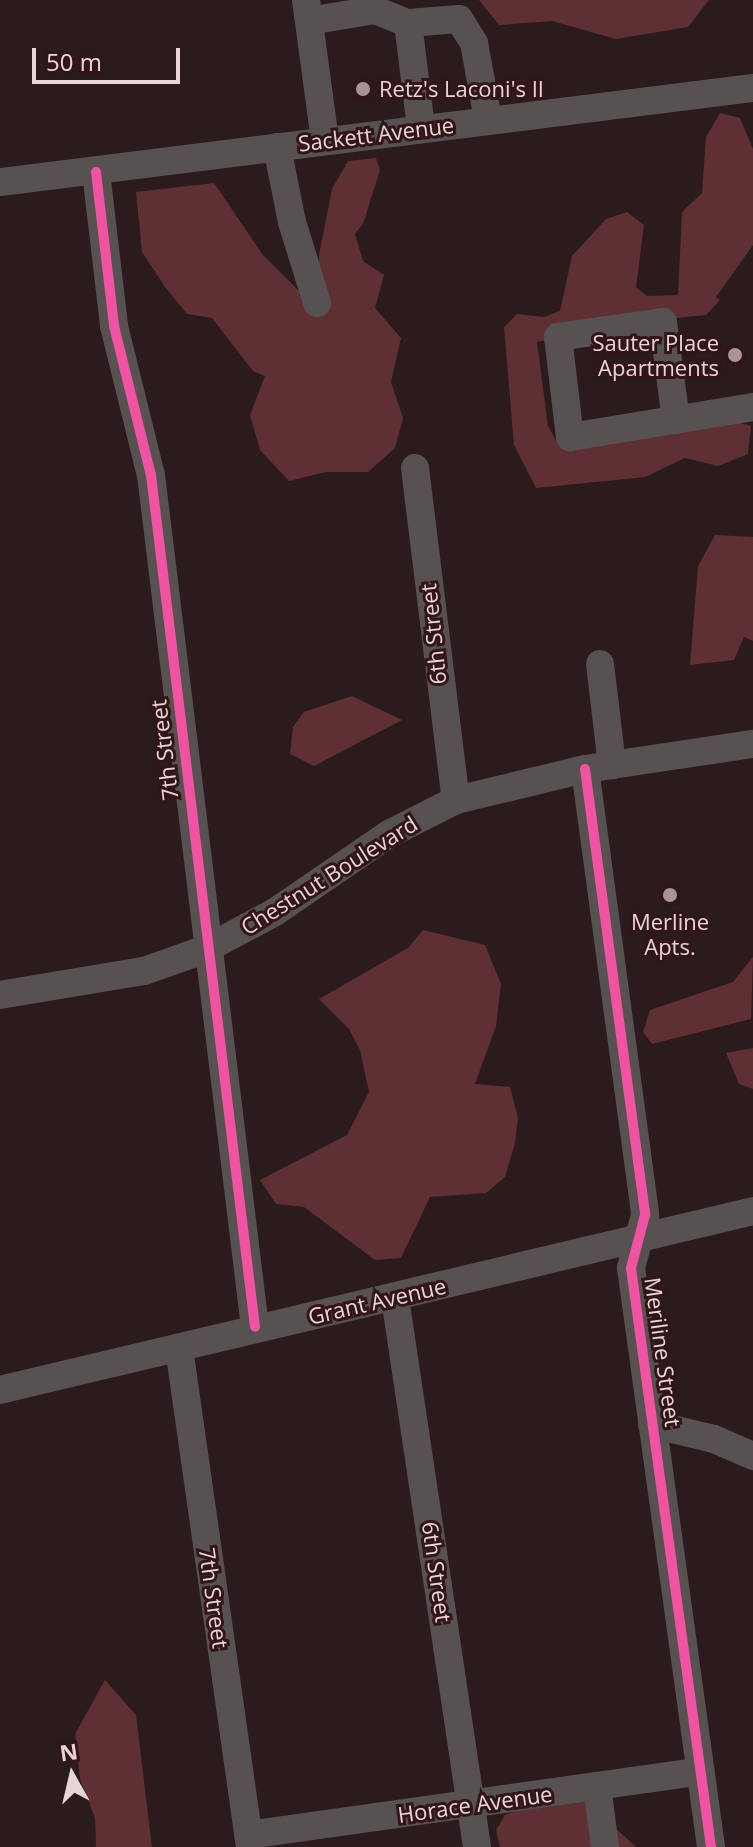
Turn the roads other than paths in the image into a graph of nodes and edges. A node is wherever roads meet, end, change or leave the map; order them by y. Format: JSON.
{"nodes":[{"id":1,"x":307,"y":11,"type":"edge"},
{"id":2,"x":408,"y":23,"type":"junction"},
{"id":3,"x":753,"y":88,"type":"edge"},
{"id":4,"x":488,"y":119,"type":"junction"},
{"id":5,"x":421,"y":128,"type":"junction"},
{"id":6,"x":325,"y":140,"type":"junction"},
{"id":7,"x":277,"y":147,"type":"junction"},
{"id":8,"x":96,"y":172,"type":"junction"},
{"id":9,"x":0,"y":182,"type":"edge"},
{"id":10,"x":317,"y":303,"type":"dead end"},
{"id":11,"x":753,"y":407,"type":"edge"},
{"id":12,"x":676,"y":420,"type":"junction"},
{"id":13,"x":415,"y":468,"type":"dead end"},
{"id":14,"x":600,"y":664,"type":"dead end"},
{"id":15,"x":753,"y":744,"type":"edge"},
{"id":16,"x":599,"y":767,"type":"junction"},
{"id":17,"x":456,"y":800,"type":"junction"},
{"id":18,"x":206,"y":949,"type":"junction"},
{"id":19,"x":0,"y":995,"type":"edge"},
{"id":20,"x":753,"y":1211,"type":"edge"},
{"id":21,"x":639,"y":1237,"type":"junction"},
{"id":22,"x":395,"y":1298,"type":"junction"},
{"id":23,"x":255,"y":1327,"type":"junction"},
{"id":24,"x":179,"y":1348,"type":"junction"},
{"id":25,"x":0,"y":1390,"type":"edge"},
{"id":26,"x":652,"y":1424,"type":"junction"},
{"id":27,"x":753,"y":1456,"type":"edge"},
{"id":28,"x":701,"y":1771,"type":"junction"},
{"id":29,"x":597,"y":1786,"type":"junction"},
{"id":30,"x":471,"y":1803,"type":"junction"},
{"id":31,"x":249,"y":1841,"type":"edge"},
{"id":32,"x":704,"y":1844,"type":"edge"},
{"id":33,"x":477,"y":1847,"type":"edge"},
{"id":34,"x":605,"y":1847,"type":"edge"}],
"edges":[{"from":1,"to":2,"type":"street"},
{"from":1,"to":6,"type":"street"},
{"from":2,"to":4,"type":"street"},
{"from":2,"to":5,"type":"street"},
{"from":3,"to":4,"type":"street","name":"Sackett Avenue"},
{"from":4,"to":5,"type":"street","name":"Sackett Avenue"},
{"from":5,"to":6,"type":"street","name":"Sackett Avenue"},
{"from":6,"to":7,"type":"street","name":"Sackett Avenue"},
{"from":7,"to":8,"type":"street","name":"Sackett Avenue"},
{"from":7,"to":10,"type":"street"},
{"from":8,"to":9,"type":"street","name":"Sackett Avenue"},
{"from":8,"to":18,"type":"street","name":"7th Street"},
{"from":11,"to":12,"type":"street"},
{"from":12,"to":12,"type":"street"},
{"from":13,"to":17,"type":"street","name":"6th Street"},
{"from":14,"to":16,"type":"street","name":"Meriline Street"},
{"from":15,"to":16,"type":"street","name":"Chestnut Boulevard"},
{"from":16,"to":17,"type":"street","name":"Chestnut Boulevard"},
{"from":16,"to":21,"type":"street","name":"Meriline Street"},
{"from":17,"to":18,"type":"street","name":"Chestnut Boulevard"},
{"from":18,"to":19,"type":"street","name":"Chestnut Boulevard"},
{"from":18,"to":23,"type":"street","name":"7th Street"},
{"from":20,"to":21,"type":"street","name":"Grant Avenue"},
{"from":21,"to":22,"type":"street","name":"Grant Avenue"},
{"from":21,"to":26,"type":"street","name":"Meriline Street"},
{"from":22,"to":23,"type":"street","name":"Grant Avenue"},
{"from":22,"to":30,"type":"street","name":"6th Street"},
{"from":23,"to":24,"type":"street","name":"Grant Avenue"},
{"from":24,"to":25,"type":"street","name":"Grant Avenue"},
{"from":24,"to":31,"type":"street","name":"7th Street"},
{"from":26,"to":27,"type":"street"},
{"from":26,"to":28,"type":"street","name":"Meriline Street"},
{"from":28,"to":29,"type":"street","name":"Horace Avenue"},
{"from":28,"to":32,"type":"street","name":"Meriline Street"},
{"from":29,"to":30,"type":"street","name":"Horace Avenue"},
{"from":29,"to":34,"type":"street"},
{"from":30,"to":31,"type":"street","name":"Horace Avenue"},
{"from":30,"to":33,"type":"street","name":"6th Street"}]}
